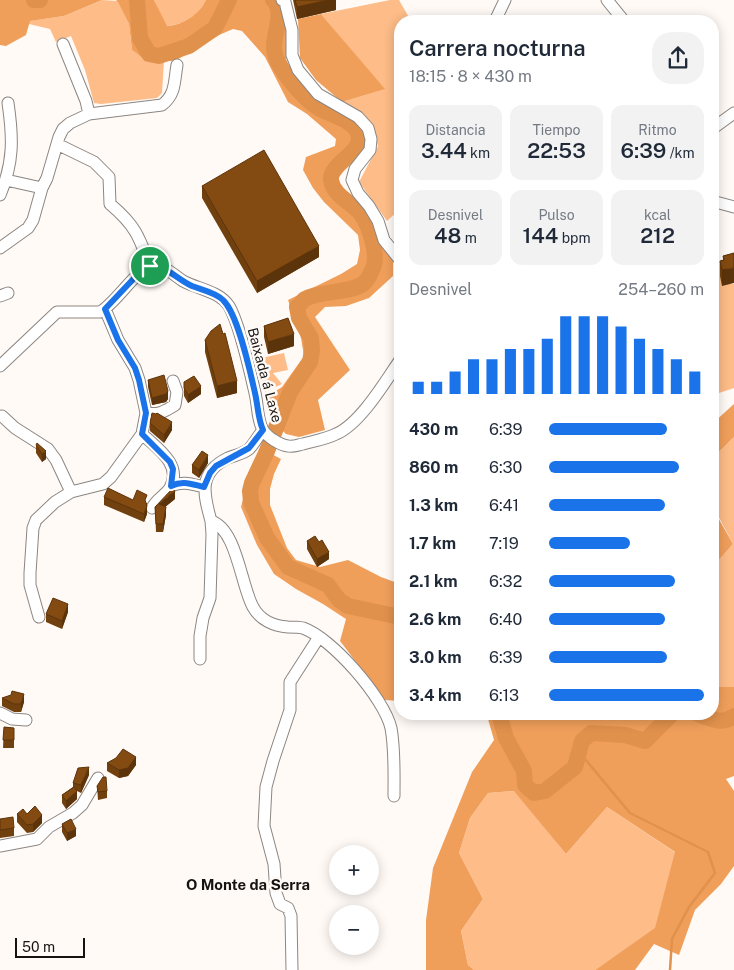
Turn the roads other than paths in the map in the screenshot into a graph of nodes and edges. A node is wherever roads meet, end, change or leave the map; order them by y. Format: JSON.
{"nodes":[{"id":1,"x":282,"y":0,"type":"edge"},
{"id":2,"x":505,"y":0,"type":"edge"},
{"id":3,"x":607,"y":0,"type":"edge"},
{"id":4,"x":498,"y":15,"type":"edge"},
{"id":5,"x":619,"y":15,"type":"edge"},
{"id":6,"x":63,"y":44,"type":"dead end"},
{"id":7,"x":176,"y":65,"type":"dead end"},
{"id":8,"x":8,"y":102,"type":"dead end"},
{"id":9,"x":734,"y":113,"type":"edge"},
{"id":10,"x":89,"y":114,"type":"junction"},
{"id":11,"x":719,"y":124,"type":"edge"},
{"id":12,"x":57,"y":144,"type":"junction"},
{"id":13,"x":6,"y":180,"type":"junction"},
{"id":14,"x":42,"y":188,"type":"junction"},
{"id":15,"x":0,"y":195,"type":"edge"},
{"id":16,"x":719,"y":203,"type":"edge"},
{"id":17,"x":734,"y":208,"type":"edge"},
{"id":18,"x":0,"y":248,"type":"edge"},
{"id":19,"x":394,"y":252,"type":"edge"},
{"id":20,"x":150,"y":266,"type":"junction"},
{"id":21,"x":105,"y":309,"type":"junction"},
{"id":22,"x":0,"y":366,"type":"edge"},
{"id":23,"x":394,"y":368,"type":"edge"},
{"id":24,"x":173,"y":382,"type":"dead end"},
{"id":25,"x":146,"y":413,"type":"junction"},
{"id":26,"x":1,"y":416,"type":"edge"},
{"id":27,"x":265,"y":432,"type":"junction"},
{"id":28,"x":142,"y":434,"type":"junction"},
{"id":29,"x":171,"y":486,"type":"junction"},
{"id":30,"x":204,"y":487,"type":"junction"},
{"id":31,"x":71,"y":492,"type":"junction"},
{"id":32,"x":152,"y":508,"type":"dead end"},
{"id":33,"x":211,"y":522,"type":"junction"},
{"id":34,"x":39,"y":617,"type":"dead end"},
{"id":35,"x":319,"y":637,"type":"junction"},
{"id":36,"x":200,"y":659,"type":"dead end"},
{"id":37,"x":0,"y":713,"type":"edge"},
{"id":38,"x":26,"y":720,"type":"dead end"},
{"id":39,"x":98,"y":778,"type":"dead end"},
{"id":40,"x":394,"y":796,"type":"dead end"},
{"id":41,"x":0,"y":846,"type":"edge"},
{"id":42,"x":292,"y":970,"type":"edge"}],
"edges":[{"from":1,"to":19,"type":"street"},
{"from":2,"to":4,"type":"street"},
{"from":3,"to":5,"type":"street"},
{"from":6,"to":10,"type":"street"},
{"from":7,"to":10,"type":"street"},
{"from":8,"to":13,"type":"street"},
{"from":9,"to":11,"type":"street"},
{"from":10,"to":12,"type":"street"},
{"from":12,"to":14,"type":"street"},
{"from":12,"to":20,"type":"street"},
{"from":13,"to":14,"type":"street"},
{"from":13,"to":15,"type":"street"},
{"from":14,"to":18,"type":"street"},
{"from":16,"to":17,"type":"street"},
{"from":20,"to":21,"type":"street"},
{"from":20,"to":27,"type":"street","name":"Baixada á Laxe"},
{"from":21,"to":22,"type":"street"},
{"from":21,"to":25,"type":"street"},
{"from":23,"to":27,"type":"street"},
{"from":24,"to":25,"type":"street"},
{"from":25,"to":28,"type":"street"},
{"from":26,"to":31,"type":"street"},
{"from":27,"to":30,"type":"street"},
{"from":28,"to":29,"type":"street"},
{"from":28,"to":31,"type":"street"},
{"from":29,"to":30,"type":"street"},
{"from":29,"to":32,"type":"street"},
{"from":30,"to":33,"type":"street"},
{"from":31,"to":34,"type":"street"},
{"from":33,"to":35,"type":"street"},
{"from":33,"to":36,"type":"street"},
{"from":35,"to":40,"type":"street"},
{"from":35,"to":42,"type":"street"},
{"from":37,"to":38,"type":"street"},
{"from":39,"to":41,"type":"street"}]}
